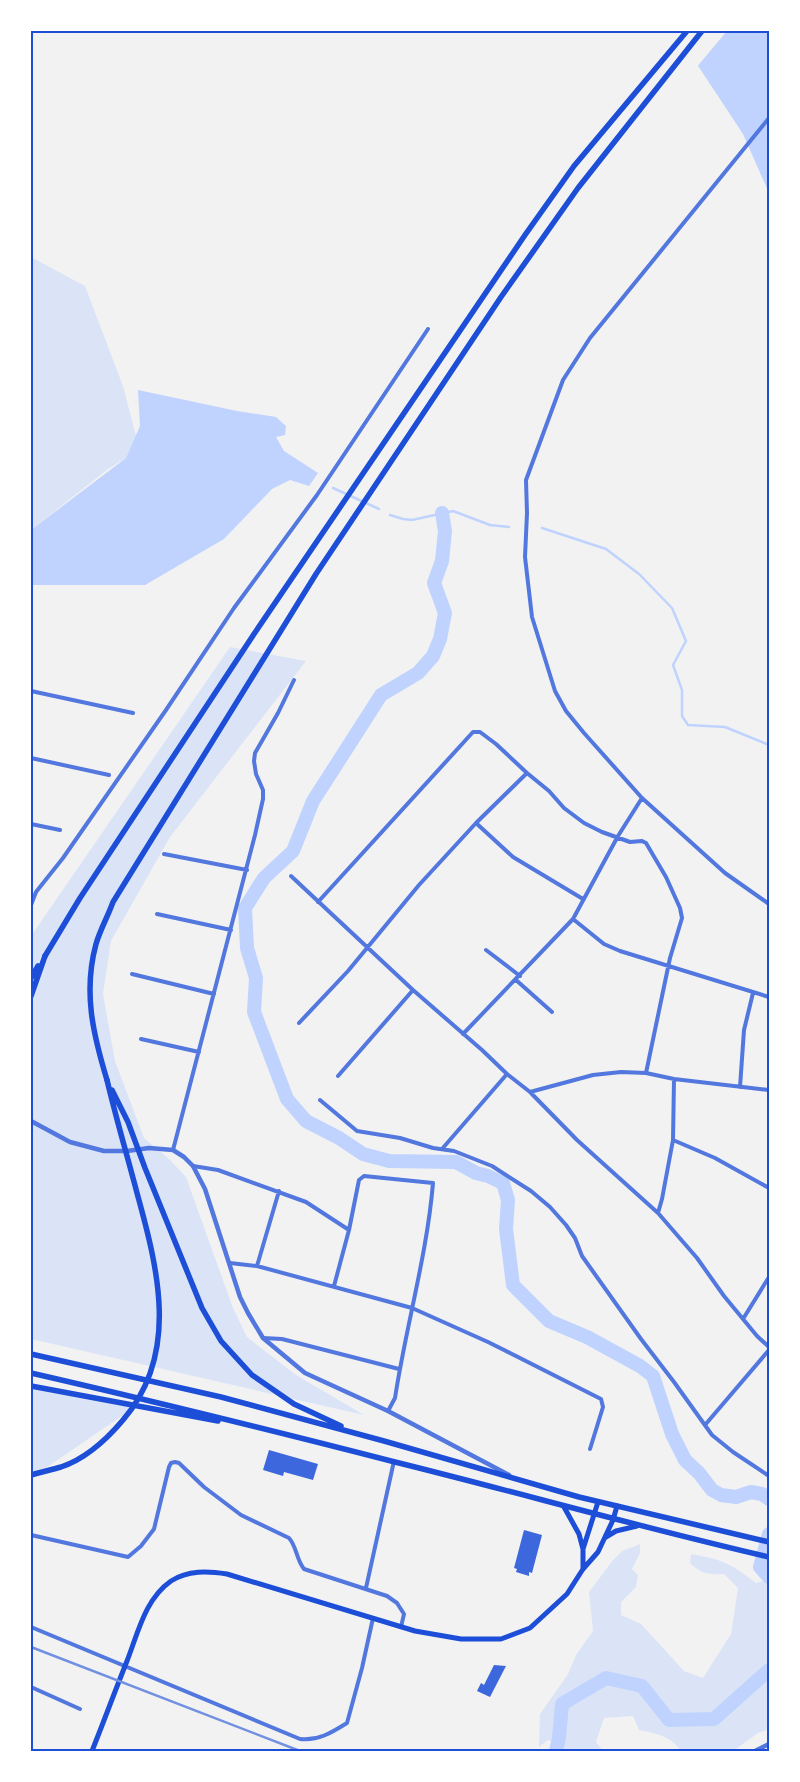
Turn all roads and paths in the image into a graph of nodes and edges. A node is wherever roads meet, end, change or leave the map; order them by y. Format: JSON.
{"nodes":[{"id":1,"x":687,"y":31,"type":"edge"},
{"id":2,"x":702,"y":31,"type":"edge"},
{"id":3,"x":769,"y":118,"type":"edge"},
{"id":4,"x":428,"y":329,"type":"dead end"},
{"id":5,"x":294,"y":680,"type":"dead end"},
{"id":6,"x":31,"y":691,"type":"edge"},
{"id":7,"x":133,"y":713,"type":"dead end"},
{"id":8,"x":31,"y":758,"type":"edge"},
{"id":9,"x":527,"y":773,"type":"junction"},
{"id":10,"x":109,"y":776,"type":"dead end"},
{"id":11,"x":642,"y":798,"type":"junction"},
{"id":12,"x":476,"y":823,"type":"junction"},
{"id":13,"x":31,"y":824,"type":"edge"},
{"id":14,"x":60,"y":830,"type":"dead end"},
{"id":15,"x":618,"y":836,"type":"junction"},
{"id":16,"x":164,"y":854,"type":"dead end"},
{"id":17,"x":247,"y":870,"type":"junction"},
{"id":18,"x":291,"y":876,"type":"dead end"},
{"id":19,"x":583,"y":899,"type":"junction"},
{"id":20,"x":318,"y":902,"type":"junction"},
{"id":21,"x":769,"y":904,"type":"edge"},
{"id":22,"x":31,"y":905,"type":"edge"},
{"id":23,"x":157,"y":914,"type":"dead end"},
{"id":24,"x":573,"y":919,"type":"junction"},
{"id":25,"x":231,"y":930,"type":"junction"},
{"id":26,"x":368,"y":947,"type":"junction"},
{"id":27,"x":486,"y":950,"type":"dead end"},
{"id":28,"x":44,"y":956,"type":"junction"},
{"id":29,"x":669,"y":967,"type":"junction"},
{"id":30,"x":132,"y":974,"type":"dead end"},
{"id":31,"x":520,"y":976,"type":"junction"},
{"id":32,"x":31,"y":978,"type":"edge"},
{"id":33,"x":516,"y":980,"type":"junction"},
{"id":34,"x":414,"y":990,"type":"junction"},
{"id":35,"x":753,"y":993,"type":"junction"},
{"id":36,"x":214,"y":994,"type":"junction"},
{"id":37,"x":31,"y":996,"type":"edge"},
{"id":38,"x":769,"y":997,"type":"edge"},
{"id":39,"x":552,"y":1012,"type":"dead end"},
{"id":40,"x":298,"y":1023,"type":"dead end"},
{"id":41,"x":464,"y":1034,"type":"junction"},
{"id":42,"x":141,"y":1040,"type":"dead end"},
{"id":43,"x":199,"y":1052,"type":"junction"},
{"id":44,"x":646,"y":1073,"type":"junction"},
{"id":45,"x":507,"y":1074,"type":"junction"},
{"id":46,"x":338,"y":1076,"type":"dead end"},
{"id":47,"x":674,"y":1079,"type":"junction"},
{"id":48,"x":107,"y":1080,"type":"junction"},
{"id":49,"x":740,"y":1087,"type":"junction"},
{"id":50,"x":769,"y":1090,"type":"edge"},
{"id":51,"x":530,"y":1092,"type":"junction"},
{"id":52,"x":320,"y":1100,"type":"dead end"},
{"id":53,"x":31,"y":1121,"type":"edge"},
{"id":54,"x":673,"y":1140,"type":"junction"},
{"id":55,"x":442,"y":1149,"type":"junction"},
{"id":56,"x":173,"y":1150,"type":"junction"},
{"id":57,"x":193,"y":1166,"type":"junction"},
{"id":58,"x":769,"y":1188,"type":"edge"},
{"id":59,"x":279,"y":1191,"type":"junction"},
{"id":60,"x":658,"y":1213,"type":"junction"},
{"id":61,"x":349,"y":1230,"type":"junction"},
{"id":62,"x":230,"y":1263,"type":"junction"},
{"id":63,"x":257,"y":1266,"type":"junction"},
{"id":64,"x":769,"y":1277,"type":"edge"},
{"id":65,"x":334,"y":1286,"type":"junction"},
{"id":66,"x":412,"y":1308,"type":"junction"},
{"id":67,"x":743,"y":1319,"type":"junction"},
{"id":68,"x":264,"y":1338,"type":"junction"},
{"id":69,"x":769,"y":1349,"type":"edge"},
{"id":70,"x":31,"y":1354,"type":"edge"},
{"id":71,"x":400,"y":1369,"type":"junction"},
{"id":72,"x":31,"y":1373,"type":"edge"},
{"id":73,"x":31,"y":1386,"type":"edge"},
{"id":74,"x":388,"y":1412,"type":"junction"},
{"id":75,"x":705,"y":1425,"type":"junction"},
{"id":76,"x":269,"y":1430,"type":"junction"},
{"id":77,"x":356,"y":1434,"type":"junction"},
{"id":78,"x":590,"y":1448,"type":"dead end"},
{"id":79,"x":394,"y":1461,"type":"junction"},
{"id":80,"x":31,"y":1475,"type":"edge"},
{"id":81,"x":769,"y":1476,"type":"edge"},
{"id":82,"x":513,"y":1477,"type":"junction"},
{"id":83,"x":598,"y":1502,"type":"junction"},
{"id":84,"x":617,"y":1506,"type":"junction"},
{"id":85,"x":564,"y":1507,"type":"junction"},
{"id":86,"x":594,"y":1515,"type":"junction"},
{"id":87,"x":613,"y":1520,"type":"junction"},
{"id":88,"x":637,"y":1526,"type":"junction"},
{"id":89,"x":31,"y":1535,"type":"edge"},
{"id":90,"x":606,"y":1537,"type":"junction"},
{"id":91,"x":769,"y":1542,"type":"edge"},
{"id":92,"x":583,"y":1549,"type":"junction"},
{"id":93,"x":769,"y":1557,"type":"edge"},
{"id":94,"x":583,"y":1569,"type":"junction"},
{"id":95,"x":366,"y":1588,"type":"junction"},
{"id":96,"x":373,"y":1618,"type":"junction"},
{"id":97,"x":31,"y":1627,"type":"edge"},
{"id":98,"x":401,"y":1627,"type":"junction"},
{"id":99,"x":31,"y":1687,"type":"edge"},
{"id":100,"x":80,"y":1709,"type":"dead end"},
{"id":101,"x":769,"y":1744,"type":"edge"},
{"id":102,"x":92,"y":1751,"type":"edge"},
{"id":103,"x":755,"y":1751,"type":"edge"}],
"edges":[{"from":1,"to":28,"type":"main road"},
{"from":2,"to":48,"type":"main road"},
{"from":3,"to":11,"type":"street"},
{"from":4,"to":22,"type":"street"},
{"from":5,"to":17,"type":"street"},
{"from":6,"to":7,"type":"street"},
{"from":8,"to":10,"type":"street"},
{"from":9,"to":12,"type":"street"},
{"from":9,"to":15,"type":"street"},
{"from":9,"to":20,"type":"street"},
{"from":11,"to":15,"type":"street"},
{"from":11,"to":21,"type":"street"},
{"from":12,"to":19,"type":"street"},
{"from":12,"to":26,"type":"street"},
{"from":13,"to":14,"type":"street"},
{"from":15,"to":19,"type":"street"},
{"from":15,"to":29,"type":"street"},
{"from":16,"to":17,"type":"street"},
{"from":17,"to":25,"type":"street"},
{"from":18,"to":20,"type":"street"},
{"from":19,"to":24,"type":"street"},
{"from":20,"to":26,"type":"street"},
{"from":23,"to":25,"type":"street"},
{"from":24,"to":29,"type":"street"},
{"from":24,"to":31,"type":"street"},
{"from":25,"to":36,"type":"street"},
{"from":26,"to":34,"type":"street"},
{"from":26,"to":40,"type":"street"},
{"from":27,"to":31,"type":"street"},
{"from":28,"to":32,"type":"main road"},
{"from":28,"to":37,"type":"main road"},
{"from":29,"to":35,"type":"street"},
{"from":29,"to":44,"type":"street"},
{"from":30,"to":36,"type":"street"},
{"from":31,"to":33,"type":"street"},
{"from":33,"to":39,"type":"street"},
{"from":33,"to":41,"type":"street"},
{"from":34,"to":41,"type":"street"},
{"from":34,"to":46,"type":"street"},
{"from":35,"to":38,"type":"street"},
{"from":35,"to":49,"type":"street"},
{"from":36,"to":43,"type":"street"},
{"from":41,"to":45,"type":"street"},
{"from":42,"to":43,"type":"street"},
{"from":43,"to":56,"type":"street"},
{"from":44,"to":47,"type":"street"},
{"from":44,"to":51,"type":"street"},
{"from":45,"to":51,"type":"street"},
{"from":45,"to":55,"type":"street"},
{"from":47,"to":49,"type":"street"},
{"from":47,"to":54,"type":"street"},
{"from":48,"to":77,"type":"main road"},
{"from":48,"to":80,"type":"main road"},
{"from":49,"to":50,"type":"street"},
{"from":51,"to":60,"type":"street"},
{"from":52,"to":55,"type":"street"},
{"from":53,"to":56,"type":"street"},
{"from":54,"to":58,"type":"street"},
{"from":54,"to":60,"type":"street"},
{"from":55,"to":75,"type":"street"},
{"from":56,"to":57,"type":"street"},
{"from":57,"to":59,"type":"street"},
{"from":57,"to":62,"type":"street"},
{"from":59,"to":61,"type":"street"},
{"from":59,"to":63,"type":"street"},
{"from":60,"to":67,"type":"street"},
{"from":61,"to":65,"type":"street"},
{"from":61,"to":66,"type":"street"},
{"from":62,"to":63,"type":"street"},
{"from":62,"to":68,"type":"street"},
{"from":63,"to":65,"type":"street"},
{"from":64,"to":67,"type":"street"},
{"from":65,"to":66,"type":"street"},
{"from":66,"to":71,"type":"street"},
{"from":66,"to":78,"type":"street"},
{"from":67,"to":69,"type":"street"},
{"from":68,"to":71,"type":"street"},
{"from":68,"to":74,"type":"street"},
{"from":69,"to":75,"type":"street"},
{"from":70,"to":77,"type":"main road"},
{"from":71,"to":74,"type":"street"},
{"from":72,"to":76,"type":"main road"},
{"from":73,"to":76,"type":"main road"},
{"from":74,"to":82,"type":"street"},
{"from":75,"to":81,"type":"street"},
{"from":76,"to":79,"type":"main road"},
{"from":77,"to":82,"type":"main road"},
{"from":79,"to":85,"type":"main road"},
{"from":79,"to":95,"type":"street"},
{"from":82,"to":83,"type":"main road"},
{"from":83,"to":84,"type":"main road"},
{"from":83,"to":86,"type":"main road"},
{"from":84,"to":87,"type":"main road"},
{"from":84,"to":91,"type":"main road"},
{"from":85,"to":86,"type":"main road"},
{"from":85,"to":92,"type":"main road"},
{"from":86,"to":87,"type":"main road"},
{"from":86,"to":92,"type":"main road"},
{"from":87,"to":88,"type":"main road"},
{"from":87,"to":90,"type":"main road"},
{"from":88,"to":90,"type":"main road"},
{"from":88,"to":93,"type":"main road"},
{"from":89,"to":95,"type":"street"},
{"from":90,"to":94,"type":"main road"},
{"from":92,"to":94,"type":"main road"},
{"from":94,"to":98,"type":"main road"},
{"from":95,"to":98,"type":"street"},
{"from":96,"to":97,"type":"street"},
{"from":96,"to":98,"type":"main road"},
{"from":96,"to":102,"type":"main road"},
{"from":99,"to":100,"type":"street"},
{"from":101,"to":103,"type":"street"}]}
